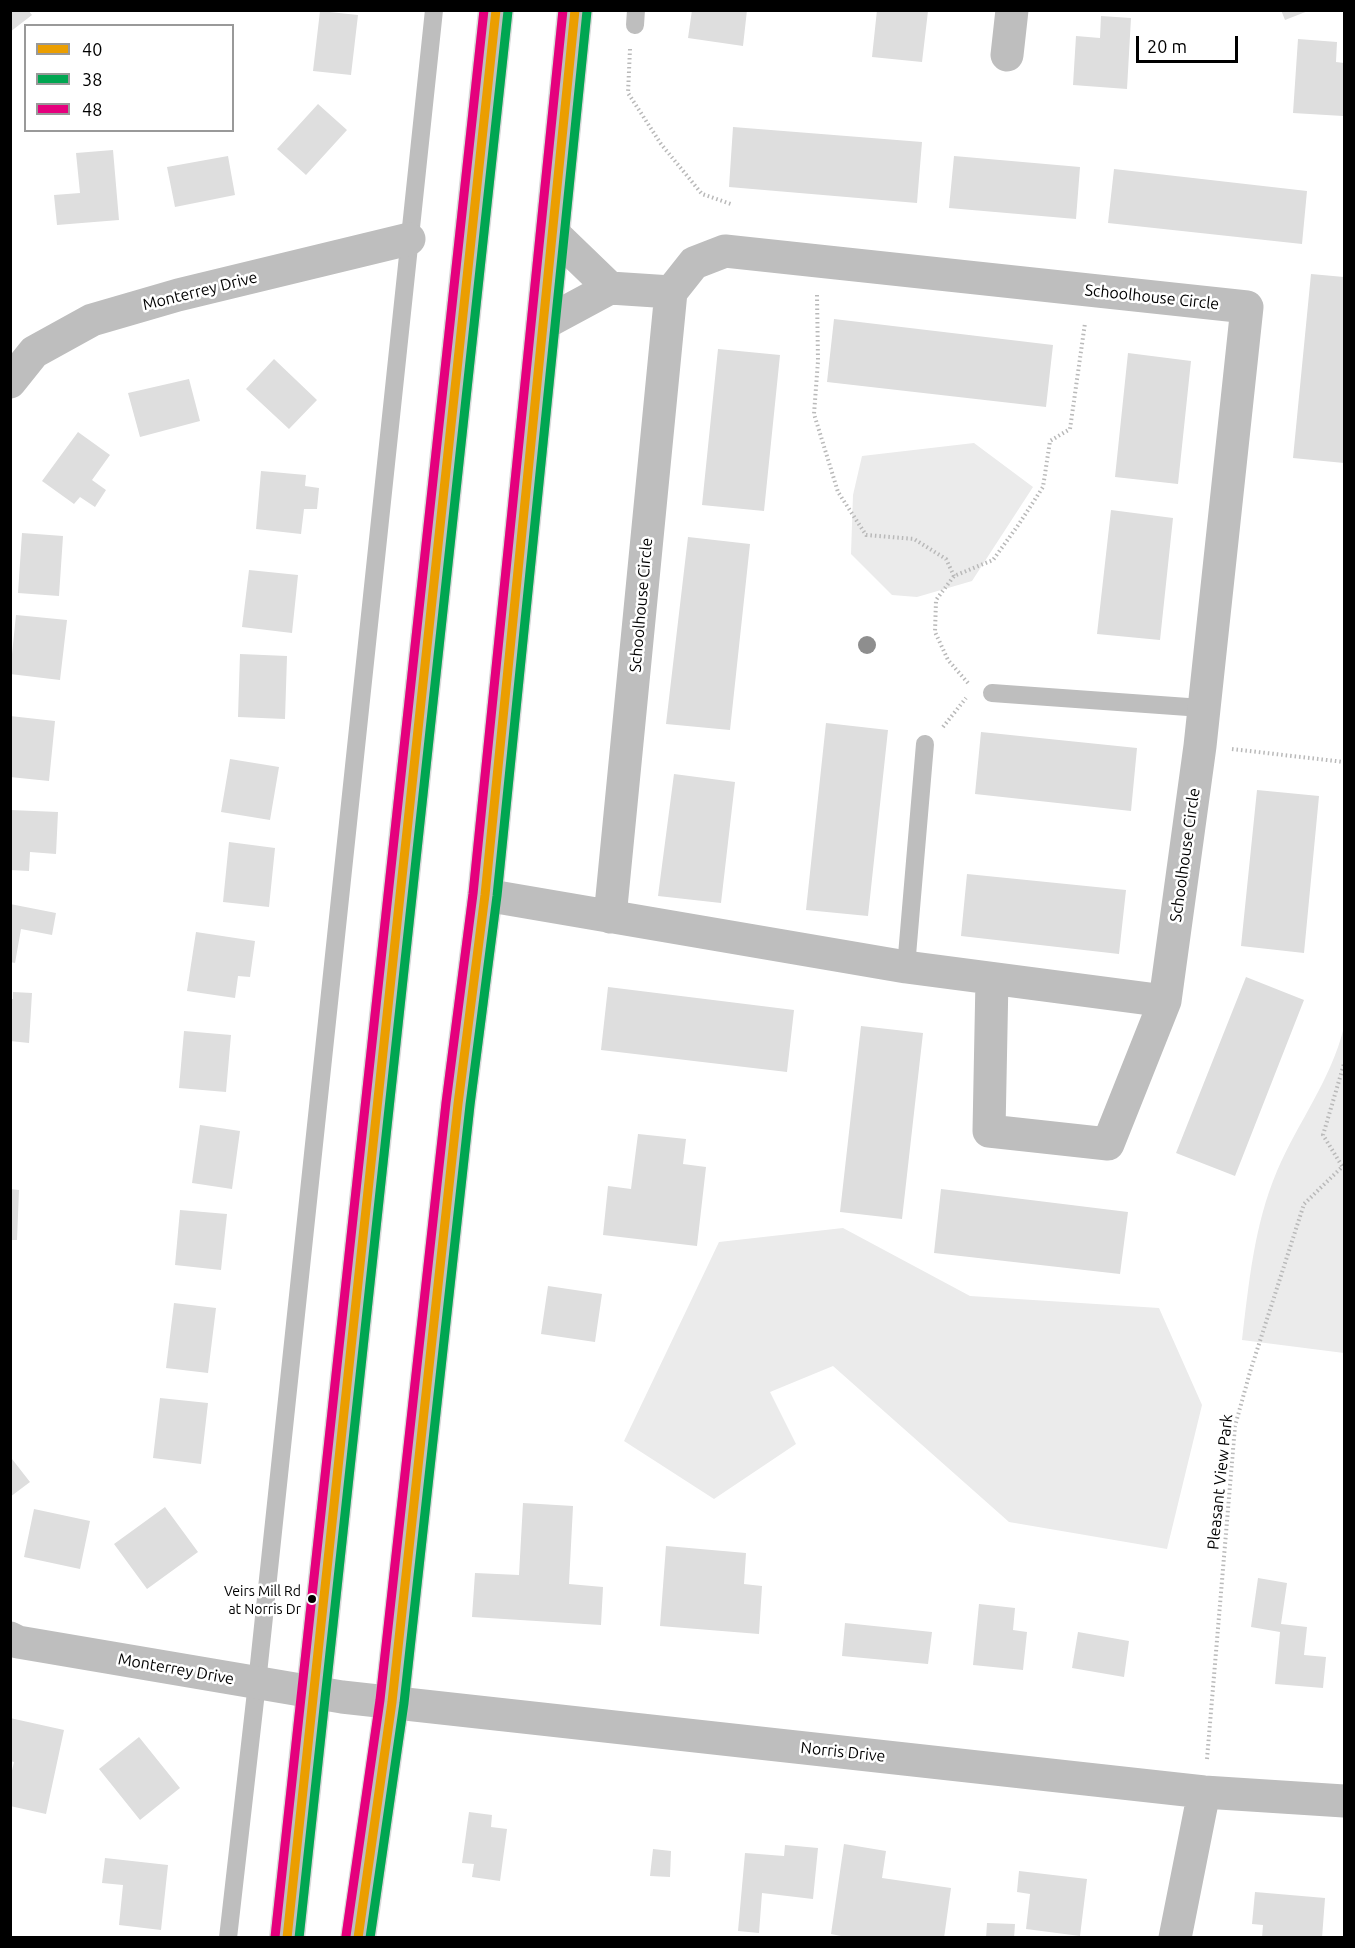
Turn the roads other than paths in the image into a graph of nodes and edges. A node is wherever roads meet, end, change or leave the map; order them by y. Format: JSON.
{"nodes":[{"id":1,"x":434,"y":10,"type":"edge"},
{"id":2,"x":496,"y":10,"type":"edge"},
{"id":3,"x":574,"y":10,"type":"edge"},
{"id":4,"x":1012,"y":10,"type":"edge"},
{"id":5,"x":1007,"y":55,"type":"dead end"},
{"id":6,"x":554,"y":233,"type":"junction"},
{"id":7,"x":410,"y":239,"type":"junction"},
{"id":8,"x":610,"y":288,"type":"junction"},
{"id":9,"x":671,"y":292,"type":"junction"},
{"id":10,"x":545,"y":323,"type":"junction"},
{"id":11,"x":10,"y":382,"type":"edge"},
{"id":12,"x":992,"y":693,"type":"dead end"},
{"id":13,"x":1202,"y":708,"type":"junction"},
{"id":14,"x":925,"y":744,"type":"road end"},
{"id":15,"x":485,"y":895,"type":"junction"},
{"id":16,"x":610,"y":917,"type":"junction"},
{"id":17,"x":906,"y":967,"type":"junction"},
{"id":18,"x":993,"y":979,"type":"junction"},
{"id":19,"x":1166,"y":1001,"type":"junction"},
{"id":20,"x":10,"y":1638,"type":"edge"},
{"id":21,"x":257,"y":1683,"type":"junction"},
{"id":22,"x":329,"y":1695,"type":"junction"},
{"id":23,"x":392,"y":1702,"type":"junction"},
{"id":24,"x":1204,"y":1792,"type":"junction"},
{"id":25,"x":1344,"y":1801,"type":"edge"},
{"id":26,"x":228,"y":1938,"type":"edge"},
{"id":27,"x":288,"y":1938,"type":"edge"},
{"id":28,"x":358,"y":1938,"type":"edge"},
{"id":29,"x":1175,"y":1938,"type":"edge"}],
"edges":[{"from":1,"to":7,"type":"lane"},
{"from":2,"to":22,"type":"street"},
{"from":3,"to":6,"type":"street"},
{"from":4,"to":5,"type":"street"},
{"from":6,"to":8,"type":"street"},
{"from":6,"to":10,"type":"street"},
{"from":7,"to":11,"type":"street","name":"Monterrey Drive"},
{"from":7,"to":21,"type":"lane"},
{"from":8,"to":9,"type":"street"},
{"from":8,"to":10,"type":"street"},
{"from":9,"to":13,"type":"street","name":"Schoolhouse Circle"},
{"from":9,"to":16,"type":"street","name":"Schoolhouse Circle"},
{"from":10,"to":15,"type":"street"},
{"from":12,"to":13,"type":"lane"},
{"from":13,"to":19,"type":"street","name":"Schoolhouse Circle"},
{"from":14,"to":17,"type":"lane"},
{"from":15,"to":16,"type":"street"},
{"from":15,"to":23,"type":"street"},
{"from":16,"to":17,"type":"street"},
{"from":17,"to":18,"type":"street"},
{"from":18,"to":19,"type":"street"},
{"from":18,"to":19,"type":"street","name":"Schoolhouse Circle"},
{"from":20,"to":21,"type":"street","name":"Monterrey Drive"},
{"from":21,"to":22,"type":"street","name":"Monterrey Drive"},
{"from":21,"to":26,"type":"lane"},
{"from":22,"to":23,"type":"street","name":"Norris Drive"},
{"from":22,"to":27,"type":"street"},
{"from":23,"to":24,"type":"street","name":"Norris Drive"},
{"from":23,"to":28,"type":"street"},
{"from":24,"to":25,"type":"street","name":"Norris Drive"},
{"from":24,"to":29,"type":"street"}]}
